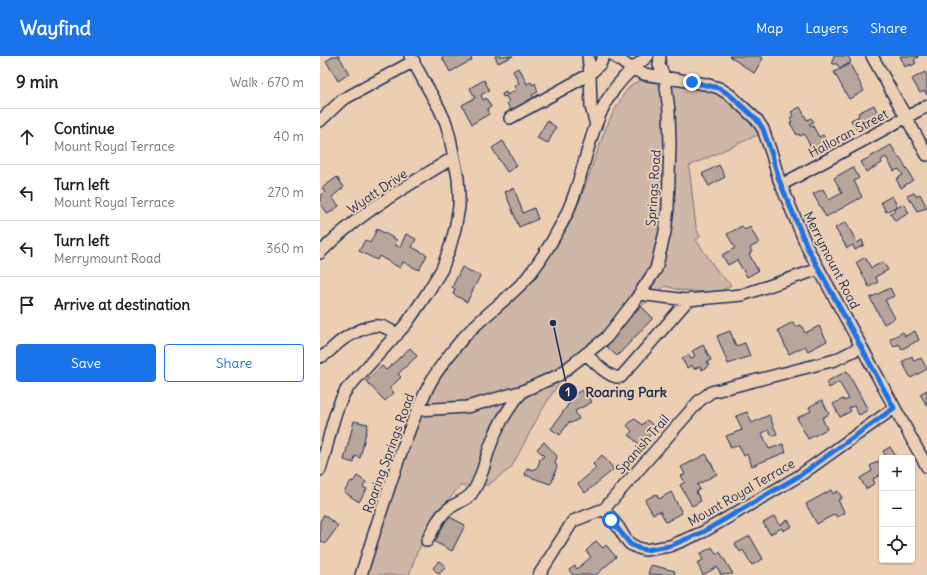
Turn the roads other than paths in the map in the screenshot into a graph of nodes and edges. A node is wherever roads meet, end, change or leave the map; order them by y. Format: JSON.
{"nodes":[{"id":1,"x":588,"y":56,"type":"edge"},
{"id":2,"x":604,"y":56,"type":"edge"},
{"id":3,"x":614,"y":56,"type":"edge"},
{"id":4,"x":648,"y":56,"type":"edge"},
{"id":5,"x":660,"y":56,"type":"edge"},
{"id":6,"x":872,"y":56,"type":"edge"},
{"id":7,"x":412,"y":59,"type":"edge"},
{"id":8,"x":632,"y":69,"type":"junction"},
{"id":9,"x":590,"y":74,"type":"junction"},
{"id":10,"x":665,"y":78,"type":"junction"},
{"id":11,"x":927,"y":106,"type":"edge"},
{"id":12,"x":907,"y":117,"type":"junction"},
{"id":13,"x":510,"y":118,"type":"dead end"},
{"id":14,"x":320,"y":121,"type":"edge"},
{"id":15,"x":596,"y":125,"type":"junction"},
{"id":16,"x":927,"y":155,"type":"edge"},
{"id":17,"x":454,"y":157,"type":"junction"},
{"id":18,"x":781,"y":185,"type":"junction"},
{"id":19,"x":320,"y":253,"type":"edge"},
{"id":20,"x":819,"y":269,"type":"junction"},
{"id":21,"x":639,"y":294,"type":"junction"},
{"id":22,"x":689,"y":299,"type":"junction"},
{"id":23,"x":397,"y":335,"type":"junction"},
{"id":24,"x":861,"y":347,"type":"junction"},
{"id":25,"x":586,"y":354,"type":"junction"},
{"id":26,"x":320,"y":357,"type":"edge"},
{"id":27,"x":523,"y":391,"type":"junction"},
{"id":28,"x":894,"y":408,"type":"junction"},
{"id":29,"x":418,"y":410,"type":"junction"},
{"id":30,"x":927,"y":467,"type":"edge"},
{"id":31,"x":320,"y":470,"type":"edge"},
{"id":32,"x":604,"y":509,"type":"junction"},
{"id":33,"x":427,"y":541,"type":"dead end"},
{"id":34,"x":361,"y":575,"type":"edge"},
{"id":35,"x":539,"y":575,"type":"edge"}],
"edges":[{"from":1,"to":9,"type":"street"},
{"from":2,"to":9,"type":"street"},
{"from":3,"to":8,"type":"street","name":"Merrymount Road"},
{"from":4,"to":8,"type":"street","name":"Roaring Springs Road"},
{"from":5,"to":10,"type":"street","name":"Springs Road"},
{"from":6,"to":12,"type":"street"},
{"from":7,"to":14,"type":"street"},
{"from":7,"to":17,"type":"street"},
{"from":8,"to":10,"type":"street","name":"Merrymount Road"},
{"from":8,"to":15,"type":"street","name":"Roaring Springs Road"},
{"from":9,"to":13,"type":"street"},
{"from":9,"to":15,"type":"street"},
{"from":10,"to":18,"type":"street","name":"Merrymount Road"},
{"from":10,"to":21,"type":"street","name":"Springs Road"},
{"from":11,"to":12,"type":"street","name":"Halloran Street"},
{"from":12,"to":16,"type":"street"},
{"from":12,"to":18,"type":"street","name":"Halloran Street"},
{"from":15,"to":29,"type":"street","name":"Roaring Springs Road"},
{"from":17,"to":19,"type":"street","name":"Wyatt Drive"},
{"from":17,"to":23,"type":"street"},
{"from":18,"to":20,"type":"street","name":"Merrymount Road"},
{"from":20,"to":22,"type":"street"},
{"from":20,"to":24,"type":"street","name":"Merrymount Road"},
{"from":21,"to":22,"type":"street"},
{"from":21,"to":25,"type":"street","name":"Springs Road"},
{"from":22,"to":25,"type":"street"},
{"from":23,"to":26,"type":"street"},
{"from":23,"to":31,"type":"street"},
{"from":24,"to":28,"type":"street","name":"Merrymount Road"},
{"from":24,"to":32,"type":"street","name":"Spanish Trail"},
{"from":25,"to":27,"type":"street","name":"Springs Road"},
{"from":27,"to":29,"type":"street","name":"Springs Road"},
{"from":27,"to":33,"type":"street","name":"Springs Road"},
{"from":28,"to":30,"type":"street","name":"Merrymount Road"},
{"from":28,"to":32,"type":"street","name":"Mount Royal Terrace"},
{"from":29,"to":34,"type":"street","name":"Roaring Springs Road"},
{"from":32,"to":35,"type":"street","name":"Spanish Trail"}]}
